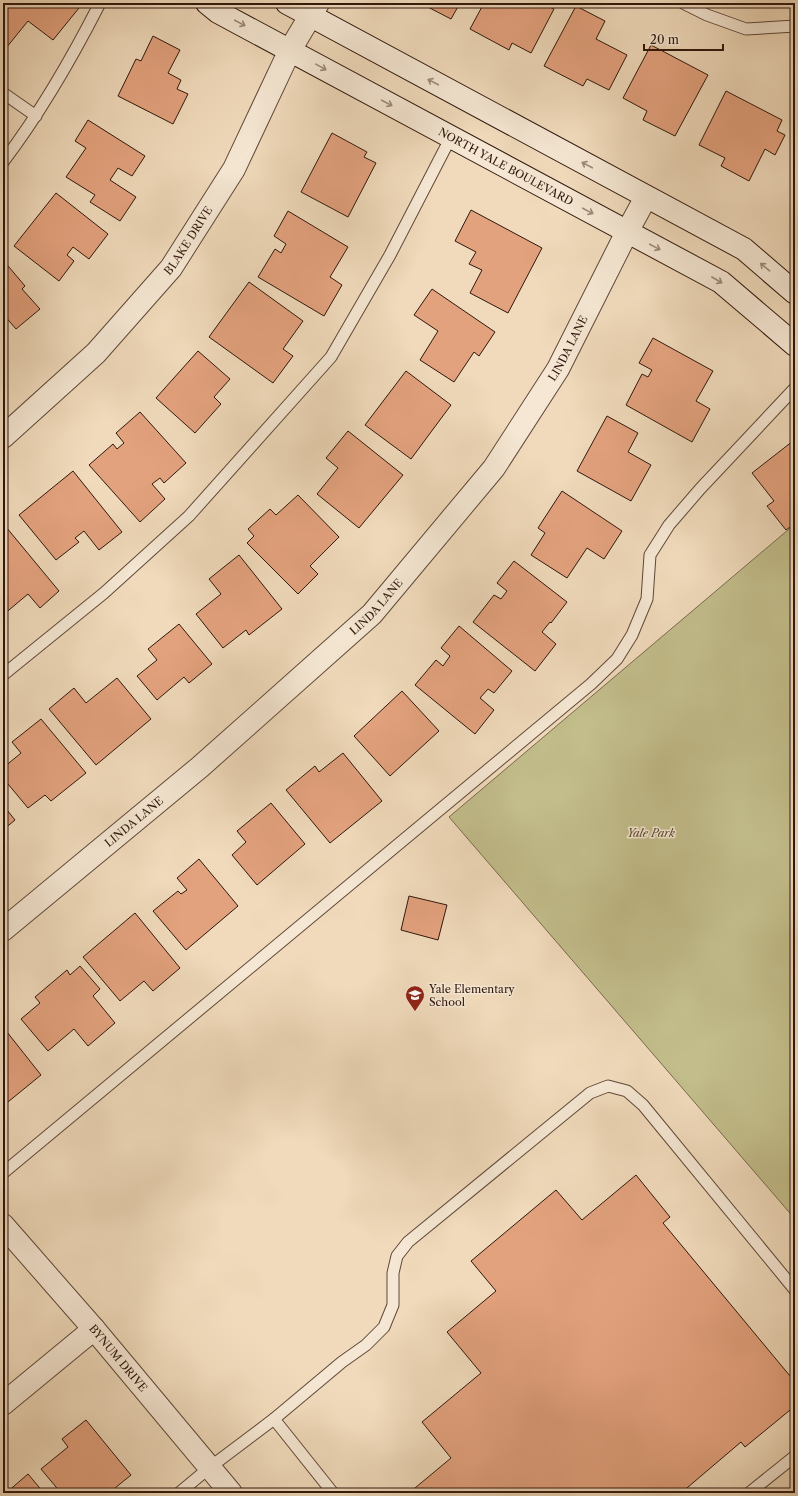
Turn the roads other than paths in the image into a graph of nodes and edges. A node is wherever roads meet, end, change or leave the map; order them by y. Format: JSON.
{"nodes":[{"id":1,"x":100,"y":3,"type":"edge"},
{"id":2,"x":207,"y":3,"type":"edge"},
{"id":3,"x":287,"y":3,"type":"edge"},
{"id":4,"x":683,"y":3,"type":"edge"},
{"id":5,"x":314,"y":9,"type":"edge"},
{"id":6,"x":795,"y":26,"type":"edge"},
{"id":7,"x":290,"y":50,"type":"junction"},
{"id":8,"x":3,"y":93,"type":"edge"},
{"id":9,"x":36,"y":116,"type":"junction"},
{"id":10,"x":451,"y":137,"type":"junction"},
{"id":11,"x":3,"y":162,"type":"edge"},
{"id":12,"x":646,"y":197,"type":"junction"},
{"id":13,"x":627,"y":232,"type":"junction"},
{"id":14,"x":795,"y":293,"type":"edge"},
{"id":15,"x":795,"y":345,"type":"edge"},
{"id":16,"x":795,"y":388,"type":"edge"},
{"id":17,"x":3,"y":438,"type":"edge"},
{"id":18,"x":3,"y":675,"type":"edge"},
{"id":19,"x":3,"y":930,"type":"edge"},
{"id":20,"x":3,"y":1173,"type":"edge"},
{"id":21,"x":3,"y":1225,"type":"edge"},
{"id":22,"x":795,"y":1290,"type":"edge"},
{"id":23,"x":94,"y":1329,"type":"junction"},
{"id":24,"x":3,"y":1404,"type":"edge"},
{"id":25,"x":274,"y":1419,"type":"junction"},
{"id":26,"x":795,"y":1456,"type":"edge"},
{"id":27,"x":210,"y":1468,"type":"junction"},
{"id":28,"x":179,"y":1493,"type":"edge"},
{"id":29,"x":231,"y":1493,"type":"edge"},
{"id":30,"x":333,"y":1493,"type":"edge"},
{"id":31,"x":749,"y":1493,"type":"edge"}],
"edges":[{"from":1,"to":9,"type":"lane"},
{"from":2,"to":7,"type":"street","name":"NORTH YALE BOULEVARD","one_way":true},
{"from":3,"to":5,"type":"street"},
{"from":4,"to":6,"type":"lane"},
{"from":5,"to":7,"type":"street","name":"BLAKE DRIVE"},
{"from":12,"to":5,"type":"street","one_way":true},
{"from":7,"to":10,"type":"street","name":"NORTH YALE BOULEVARD","one_way":true},
{"from":7,"to":17,"type":"street","name":"BLAKE DRIVE"},
{"from":8,"to":9,"type":"lane"},
{"from":9,"to":11,"type":"lane"},
{"from":10,"to":13,"type":"street","name":"NORTH YALE BOULEVARD","one_way":true},
{"from":10,"to":18,"type":"lane"},
{"from":12,"to":13,"type":"street","name":"LINDA LANE"},
{"from":14,"to":12,"type":"street","one_way":true},
{"from":13,"to":15,"type":"street","name":"NORTH YALE BOULEVARD","one_way":true},
{"from":13,"to":19,"type":"street","name":"LINDA LANE"},
{"from":16,"to":20,"type":"lane"},
{"from":21,"to":23,"type":"street","name":"BYNUM DRIVE"},
{"from":22,"to":25,"type":"lane"},
{"from":23,"to":24,"type":"street"},
{"from":23,"to":27,"type":"street","name":"BYNUM DRIVE"},
{"from":25,"to":27,"type":"lane"},
{"from":25,"to":30,"type":"lane"},
{"from":26,"to":31,"type":"lane"},
{"from":27,"to":28,"type":"lane"},
{"from":27,"to":29,"type":"street","name":"BYNUM DRIVE"}]}
